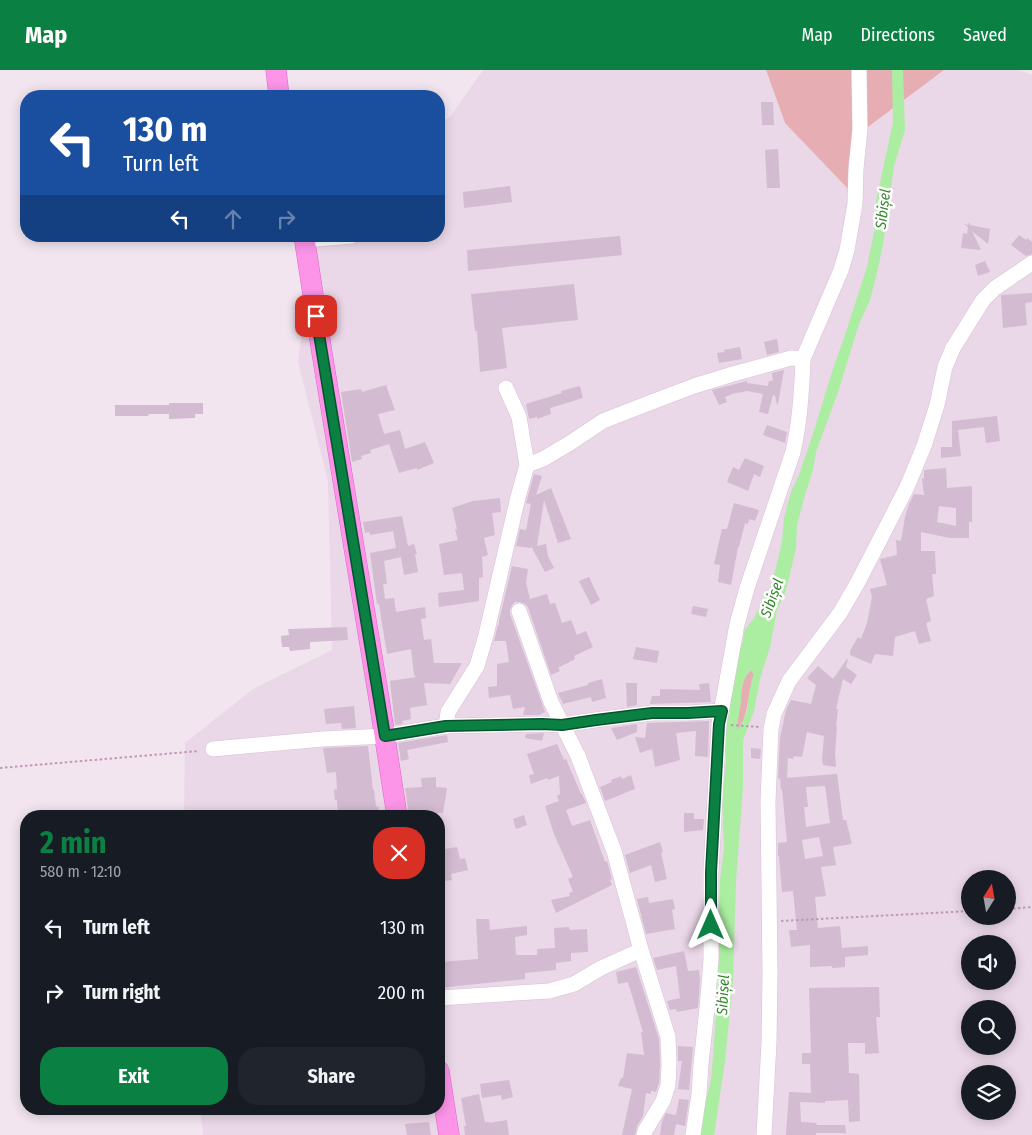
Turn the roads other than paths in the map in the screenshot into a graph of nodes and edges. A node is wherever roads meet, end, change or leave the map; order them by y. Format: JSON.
{"nodes":[{"id":1,"x":276,"y":70,"type":"edge"},
{"id":2,"x":859,"y":70,"type":"edge"},
{"id":3,"x":278,"y":90,"type":"edge"},
{"id":4,"x":306,"y":242,"type":"edge"},
{"id":5,"x":1032,"y":263,"type":"edge"},
{"id":6,"x":803,"y":359,"type":"junction"},
{"id":7,"x":506,"y":388,"type":"dead end"},
{"id":8,"x":527,"y":465,"type":"junction"},
{"id":9,"x":519,"y":611,"type":"dead end"},
{"id":10,"x":723,"y":718,"type":"junction"},
{"id":11,"x":562,"y":725,"type":"junction"},
{"id":12,"x":446,"y":726,"type":"junction"},
{"id":13,"x":385,"y":736,"type":"junction"},
{"id":14,"x":213,"y":750,"type":"road end"},
{"id":15,"x":396,"y":810,"type":"edge"},
{"id":16,"x":641,"y":950,"type":"junction"},
{"id":17,"x":445,"y":998,"type":"edge"},
{"id":18,"x":445,"y":1109,"type":"edge"},
{"id":19,"x":449,"y":1135,"type":"edge"},
{"id":20,"x":644,"y":1135,"type":"edge"},
{"id":21,"x":693,"y":1135,"type":"edge"},
{"id":22,"x":764,"y":1135,"type":"edge"}],
"edges":[{"from":1,"to":3,"type":"main road"},
{"from":2,"to":6,"type":"street"},
{"from":4,"to":13,"type":"main road"},
{"from":5,"to":22,"type":"street"},
{"from":6,"to":8,"type":"street"},
{"from":6,"to":10,"type":"street"},
{"from":7,"to":8,"type":"street"},
{"from":8,"to":12,"type":"street"},
{"from":9,"to":11,"type":"street"},
{"from":10,"to":11,"type":"street"},
{"from":10,"to":21,"type":"street"},
{"from":11,"to":12,"type":"street"},
{"from":11,"to":16,"type":"street"},
{"from":12,"to":13,"type":"street"},
{"from":13,"to":14,"type":"street"},
{"from":13,"to":15,"type":"main road"},
{"from":16,"to":17,"type":"street"},
{"from":16,"to":20,"type":"street"},
{"from":18,"to":19,"type":"main road"}]}
